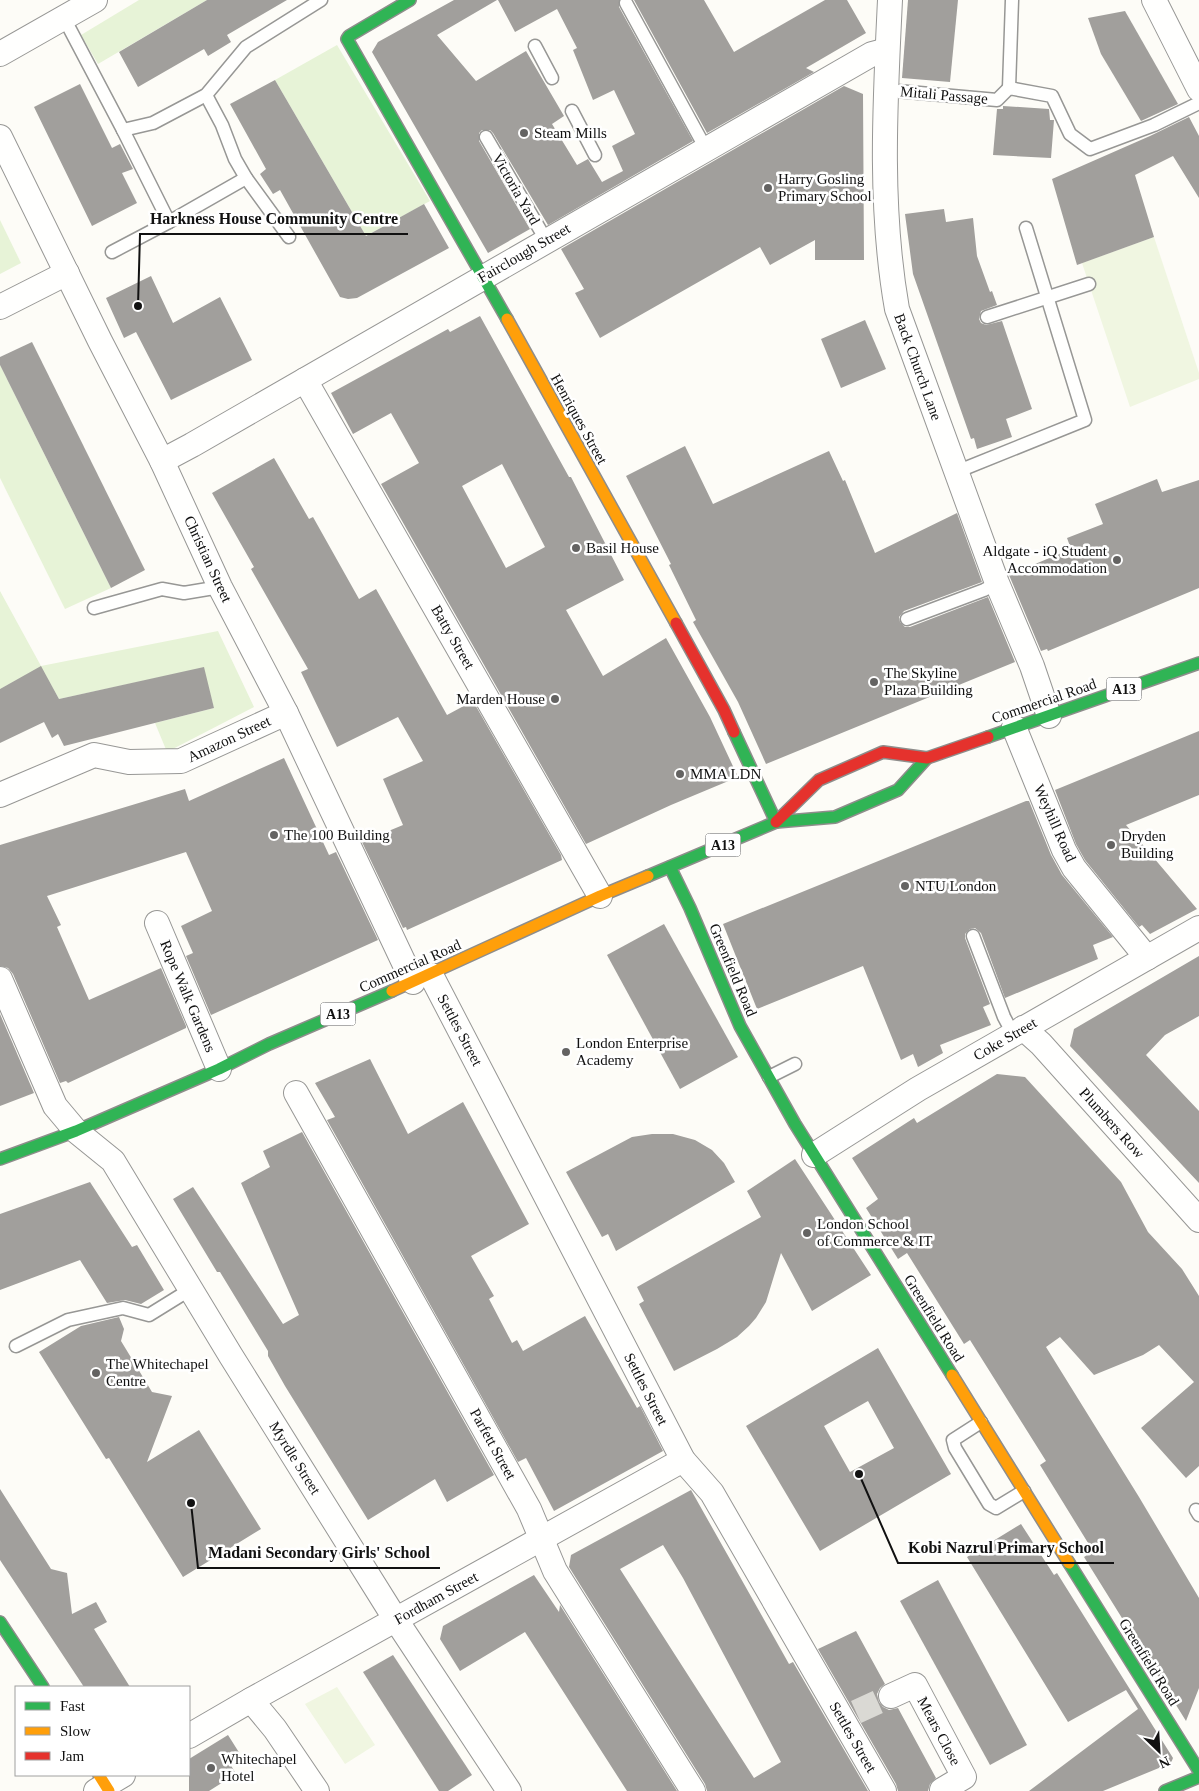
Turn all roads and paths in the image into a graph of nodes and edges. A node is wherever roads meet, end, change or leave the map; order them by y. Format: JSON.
{"nodes":[{"id":1,"x":95,"y":0,"type":"edge"},
{"id":2,"x":321,"y":0,"type":"edge"},
{"id":3,"x":410,"y":0,"type":"edge"},
{"id":4,"x":890,"y":0,"type":"edge"},
{"id":5,"x":1012,"y":0,"type":"edge"},
{"id":6,"x":1154,"y":0,"type":"edge"},
{"id":7,"x":626,"y":3,"type":"dead end"},
{"id":8,"x":64,"y":18,"type":"junction"},
{"id":9,"x":536,"y":46,"type":"dead end"},
{"id":10,"x":887,"y":50,"type":"junction"},
{"id":11,"x":0,"y":54,"type":"edge"},
{"id":12,"x":552,"y":78,"type":"dead end"},
{"id":13,"x":1009,"y":88,"type":"junction"},
{"id":14,"x":1199,"y":89,"type":"edge"},
{"id":15,"x":886,"y":90,"type":"junction"},
{"id":16,"x":206,"y":95,"type":"junction"},
{"id":17,"x":1199,"y":103,"type":"edge"},
{"id":18,"x":572,"y":111,"type":"dead end"},
{"id":19,"x":123,"y":130,"type":"junction"},
{"id":20,"x":0,"y":137,"type":"edge"},
{"id":21,"x":486,"y":137,"type":"dead end"},
{"id":22,"x":706,"y":149,"type":"junction"},
{"id":23,"x":595,"y":155,"type":"dead end"},
{"id":24,"x":246,"y":178,"type":"junction"},
{"id":25,"x":169,"y":222,"type":"junction"},
{"id":26,"x":1026,"y":228,"type":"dead end"},
{"id":27,"x":289,"y":237,"type":"dead end"},
{"id":28,"x":546,"y":240,"type":"junction"},
{"id":29,"x":112,"y":252,"type":"dead end"},
{"id":30,"x":66,"y":273,"type":"junction"},
{"id":31,"x":484,"y":276,"type":"junction"},
{"id":32,"x":1089,"y":284,"type":"dead end"},
{"id":33,"x":1048,"y":297,"type":"junction"},
{"id":34,"x":0,"y":306,"type":"edge"},
{"id":35,"x":987,"y":318,"type":"dead end"},
{"id":36,"x":305,"y":380,"type":"junction"},
{"id":37,"x":162,"y":461,"type":"junction"},
{"id":38,"x":956,"y":472,"type":"junction"},
{"id":39,"x":997,"y":583,"type":"junction"},
{"id":40,"x":220,"y":587,"type":"junction"},
{"id":41,"x":94,"y":608,"type":"dead end"},
{"id":42,"x":907,"y":619,"type":"dead end"},
{"id":43,"x":1199,"y":663,"type":"edge"},
{"id":44,"x":286,"y":713,"type":"junction"},
{"id":45,"x":1049,"y":716,"type":"junction"},
{"id":46,"x":1014,"y":727,"type":"junction"},
{"id":47,"x":927,"y":758,"type":"junction"},
{"id":48,"x":0,"y":795,"type":"edge"},
{"id":49,"x":776,"y":822,"type":"junction"},
{"id":50,"x":670,"y":867,"type":"junction"},
{"id":51,"x":600,"y":896,"type":"junction"},
{"id":52,"x":157,"y":924,"type":"dead end"},
{"id":53,"x":1199,"y":928,"type":"edge"},
{"id":54,"x":973,"y":936,"type":"dead end"},
{"id":55,"x":1147,"y":958,"type":"junction"},
{"id":56,"x":422,"y":978,"type":"junction"},
{"id":57,"x":0,"y":979,"type":"edge"},
{"id":58,"x":1018,"y":1031,"type":"junction"},
{"id":59,"x":795,"y":1064,"type":"dead end"},
{"id":60,"x":219,"y":1069,"type":"junction"},
{"id":61,"x":769,"y":1077,"type":"junction"},
{"id":62,"x":296,"y":1093,"type":"dead end"},
{"id":63,"x":76,"y":1131,"type":"junction"},
{"id":64,"x":814,"y":1155,"type":"junction"},
{"id":65,"x":0,"y":1158,"type":"edge"},
{"id":66,"x":1199,"y":1220,"type":"edge"},
{"id":67,"x":191,"y":1289,"type":"junction"},
{"id":68,"x":16,"y":1346,"type":"dead end"},
{"id":69,"x":981,"y":1422,"type":"junction"},
{"id":70,"x":683,"y":1460,"type":"junction"},
{"id":71,"x":1024,"y":1491,"type":"junction"},
{"id":72,"x":541,"y":1538,"type":"junction"},
{"id":73,"x":396,"y":1620,"type":"junction"},
{"id":74,"x":0,"y":1622,"type":"edge"},
{"id":75,"x":42,"y":1686,"type":"edge"},
{"id":76,"x":891,"y":1696,"type":"tunnel mouth"},
{"id":77,"x":250,"y":1700,"type":"junction"},
{"id":78,"x":190,"y":1735,"type":"edge"},
{"id":79,"x":1199,"y":1771,"type":"edge"},
{"id":80,"x":1199,"y":1777,"type":"edge"},
{"id":81,"x":942,"y":1790,"type":"dead end"},
{"id":82,"x":317,"y":1791,"type":"edge"},
{"id":83,"x":509,"y":1791,"type":"edge"},
{"id":84,"x":694,"y":1791,"type":"edge"},
{"id":85,"x":884,"y":1791,"type":"edge"},
{"id":86,"x":1165,"y":1791,"type":"edge"}],
"edges":[{"from":1,"to":8,"type":"street"},
{"from":2,"to":16,"type":"lane"},
{"from":3,"to":31,"type":"main road","name":"Henriques Street"},
{"from":4,"to":10,"type":"street","name":"Back Church Lane"},
{"from":5,"to":13,"type":"lane"},
{"from":6,"to":14,"type":"street"},
{"from":7,"to":22,"type":"lane"},
{"from":8,"to":11,"type":"street"},
{"from":8,"to":19,"type":"lane"},
{"from":9,"to":12,"type":"lane"},
{"from":10,"to":15,"type":"street","name":"Back Church Lane"},
{"from":10,"to":22,"type":"street","name":"Fairclough Street"},
{"from":13,"to":15,"type":"lane","name":"Mitali Passage"},
{"from":13,"to":17,"type":"lane","name":"Mitali Passage"},
{"from":15,"to":38,"type":"street","name":"Back Church Lane"},
{"from":16,"to":19,"type":"lane"},
{"from":16,"to":24,"type":"lane"},
{"from":18,"to":23,"type":"lane"},
{"from":19,"to":25,"type":"lane"},
{"from":20,"to":30,"type":"street","name":"Christian Street"},
{"from":21,"to":28,"type":"lane","name":"Victoria Yard"},
{"from":22,"to":28,"type":"street","name":"Fairclough Street"},
{"from":24,"to":25,"type":"lane"},
{"from":24,"to":27,"type":"lane"},
{"from":25,"to":29,"type":"lane"},
{"from":26,"to":33,"type":"lane"},
{"from":28,"to":31,"type":"street","name":"Fairclough Street"},
{"from":30,"to":34,"type":"street"},
{"from":30,"to":37,"type":"street","name":"Christian Street"},
{"from":31,"to":36,"type":"street","name":"Fairclough Street"},
{"from":31,"to":49,"type":"main road","name":"Henriques Street"},
{"from":32,"to":33,"type":"lane"},
{"from":33,"to":35,"type":"lane"},
{"from":33,"to":38,"type":"lane"},
{"from":36,"to":37,"type":"street","name":"Fairclough Street"},
{"from":36,"to":51,"type":"street","name":"Batty Street"},
{"from":37,"to":40,"type":"street","name":"Christian Street"},
{"from":38,"to":39,"type":"street","name":"Back Church Lane"},
{"from":39,"to":42,"type":"lane"},
{"from":39,"to":45,"type":"street","name":"Back Church Lane"},
{"from":40,"to":41,"type":"lane"},
{"from":40,"to":44,"type":"street","name":"Christian Street"},
{"from":43,"to":45,"type":"main road","name":"Commercial Road","number":"A13"},
{"from":44,"to":48,"type":"street","name":"Amazon Street"},
{"from":44,"to":56,"type":"street","name":"Christian Street"},
{"from":45,"to":46,"type":"main road","name":"Commercial Road","number":"A13"},
{"from":46,"to":47,"type":"main road","name":"Commercial Road","number":"A13"},
{"from":46,"to":55,"type":"street","name":"Weyhill Road"},
{"from":47,"to":49,"type":"main road","name":"Commercial Road","number":"A13"},
{"from":47,"to":49,"type":"main road","name":"Commercial Road","number":"A13"},
{"from":49,"to":50,"type":"main road","name":"Commercial Road","number":"A13"},
{"from":50,"to":51,"type":"main road","name":"Commercial Road","number":"A13"},
{"from":50,"to":61,"type":"main road","name":"Greenfield Road"},
{"from":51,"to":56,"type":"main road","name":"Commercial Road","number":"A13"},
{"from":52,"to":60,"type":"street","name":"Rope Walk Gardens"},
{"from":53,"to":55,"type":"street","name":"Coke Street"},
{"from":54,"to":58,"type":"lane"},
{"from":55,"to":58,"type":"street","name":"Coke Street"},
{"from":56,"to":60,"type":"main road","name":"Commercial Road","number":"A13"},
{"from":56,"to":70,"type":"street","name":"Settles Street"},
{"from":57,"to":63,"type":"street","name":"Myrdle Street"},
{"from":58,"to":64,"type":"street","name":"Coke Street"},
{"from":58,"to":66,"type":"street","name":"Plumbers Row"},
{"from":59,"to":61,"type":"lane"},
{"from":60,"to":63,"type":"main road","name":"Commercial Road","number":"A13"},
{"from":61,"to":64,"type":"main road","name":"Greenfield Road"},
{"from":62,"to":72,"type":"street","name":"Parfett Street"},
{"from":63,"to":65,"type":"main road","name":"Commercial Road","number":"A13"},
{"from":63,"to":67,"type":"street","name":"Myrdle Street"},
{"from":64,"to":69,"type":"main road","name":"Greenfield Road"},
{"from":67,"to":68,"type":"lane"},
{"from":67,"to":73,"type":"street","name":"Myrdle Street"},
{"from":69,"to":71,"type":"main road","name":"Greenfield Road"},
{"from":69,"to":71,"type":"lane"},
{"from":70,"to":72,"type":"street","name":"Fordham Street"},
{"from":70,"to":85,"type":"street","name":"Settles Street"},
{"from":71,"to":79,"type":"main road","name":"Greenfield Road"},
{"from":72,"to":73,"type":"street","name":"Fordham Street"},
{"from":72,"to":84,"type":"street","name":"Parfett Street"},
{"from":73,"to":77,"type":"street","name":"Fordham Street"},
{"from":73,"to":83,"type":"street","name":"Myrdle Street"},
{"from":74,"to":75,"type":"main road"},
{"from":76,"to":81,"type":"street","name":"Mears Close"},
{"from":77,"to":78,"type":"street","name":"Fordham Street"},
{"from":77,"to":82,"type":"street"},
{"from":80,"to":86,"type":"main road"}]}
